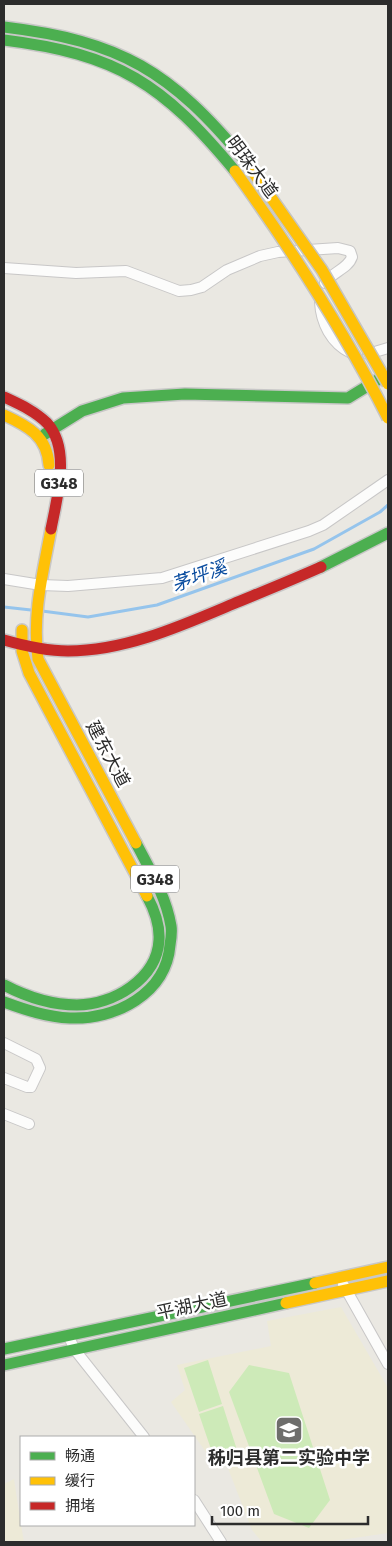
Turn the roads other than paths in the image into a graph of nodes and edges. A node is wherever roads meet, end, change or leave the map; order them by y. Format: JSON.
{"nodes":[{"id":1,"x":4,"y":27,"type":"edge"},
{"id":2,"x":4,"y":40,"type":"edge"},
{"id":3,"x":4,"y":268,"type":"edge"},
{"id":4,"x":388,"y":348,"type":"edge"},
{"id":5,"x":388,"y":373,"type":"edge"},
{"id":6,"x":388,"y":384,"type":"edge"},
{"id":7,"x":4,"y":397,"type":"edge"},
{"id":8,"x":4,"y":415,"type":"edge"},
{"id":9,"x":388,"y":418,"type":"edge"},
{"id":10,"x":52,"y":429,"type":"junction"},
{"id":11,"x":41,"y":436,"type":"junction"},
{"id":12,"x":48,"y":476,"type":"dead end"},
{"id":13,"x":388,"y":480,"type":"edge"},
{"id":14,"x":388,"y":533,"type":"edge"},
{"id":15,"x":38,"y":534,"type":"dead end"},
{"id":16,"x":4,"y":579,"type":"edge"},
{"id":17,"x":40,"y":590,"type":"junction"},
{"id":18,"x":28,"y":593,"type":"junction"},
{"id":19,"x":23,"y":624,"type":"dead end"},
{"id":20,"x":4,"y":640,"type":"edge"},
{"id":21,"x":22,"y":646,"type":"junction"},
{"id":22,"x":35,"y":650,"type":"junction"},
{"id":23,"x":4,"y":985,"type":"edge"},
{"id":24,"x":4,"y":1002,"type":"edge"},
{"id":25,"x":4,"y":1043,"type":"edge"},
{"id":26,"x":4,"y":1078,"type":"edge"},
{"id":27,"x":4,"y":1114,"type":"edge"},
{"id":28,"x":30,"y":1124,"type":"dead end"},
{"id":29,"x":388,"y":1267,"type":"edge"},
{"id":30,"x":340,"y":1277,"type":"junction"},
{"id":31,"x":388,"y":1282,"type":"edge"},
{"id":32,"x":346,"y":1291,"type":"junction"},
{"id":33,"x":68,"y":1335,"type":"junction"},
{"id":34,"x":4,"y":1349,"type":"edge"},
{"id":35,"x":74,"y":1350,"type":"junction"},
{"id":36,"x":388,"y":1364,"type":"edge"},
{"id":37,"x":4,"y":1365,"type":"edge"},
{"id":38,"x":143,"y":1436,"type":"edge"},
{"id":39,"x":195,"y":1502,"type":"edge"},
{"id":40,"x":221,"y":1542,"type":"edge"}],
"edges":[{"from":1,"to":6,"type":"main road","name":"明珠大道","bridge":true},
{"from":2,"to":9,"type":"main road","name":"明珠大道","bridge":true},
{"from":3,"to":4,"type":"street"},
{"from":5,"to":10,"type":"main road"},
{"from":7,"to":10,"type":"main road","name":"建东大道","number":"G348"},
{"from":8,"to":11,"type":"main road"},
{"from":10,"to":11,"type":"main road"},
{"from":10,"to":17,"type":"main road","name":"建东大道","number":"G348"},
{"from":11,"to":12,"type":"main road","number":"G348"},
{"from":13,"to":17,"type":"street"},
{"from":14,"to":22,"type":"main road"},
{"from":15,"to":18,"type":"main road"},
{"from":16,"to":18,"type":"street"},
{"from":17,"to":18,"type":"street"},
{"from":17,"to":22,"type":"main road","name":"建东大道","number":"G348"},
{"from":19,"to":21,"type":"main road","name":"建东大道","number":"G348"},
{"from":20,"to":21,"type":"main road"},
{"from":21,"to":22,"type":"main road"},
{"from":21,"to":23,"type":"main road","name":"建东大道","number":"G348"},
{"from":22,"to":24,"type":"main road","name":"建东大道","number":"G348"},
{"from":25,"to":26,"type":"street"},
{"from":27,"to":28,"type":"street"},
{"from":29,"to":30,"type":"main road","name":"平湖大道"},
{"from":30,"to":32,"type":"street"},
{"from":30,"to":33,"type":"main road","name":"平湖大道"},
{"from":31,"to":32,"type":"main road","name":"平湖大道"},
{"from":32,"to":35,"type":"main road","name":"平湖大道"},
{"from":32,"to":36,"type":"street"},
{"from":33,"to":34,"type":"main road","name":"平湖大道"},
{"from":33,"to":35,"type":"street"},
{"from":35,"to":37,"type":"main road","name":"平湖大道"},
{"from":35,"to":38,"type":"street"},
{"from":39,"to":40,"type":"street"}]}
